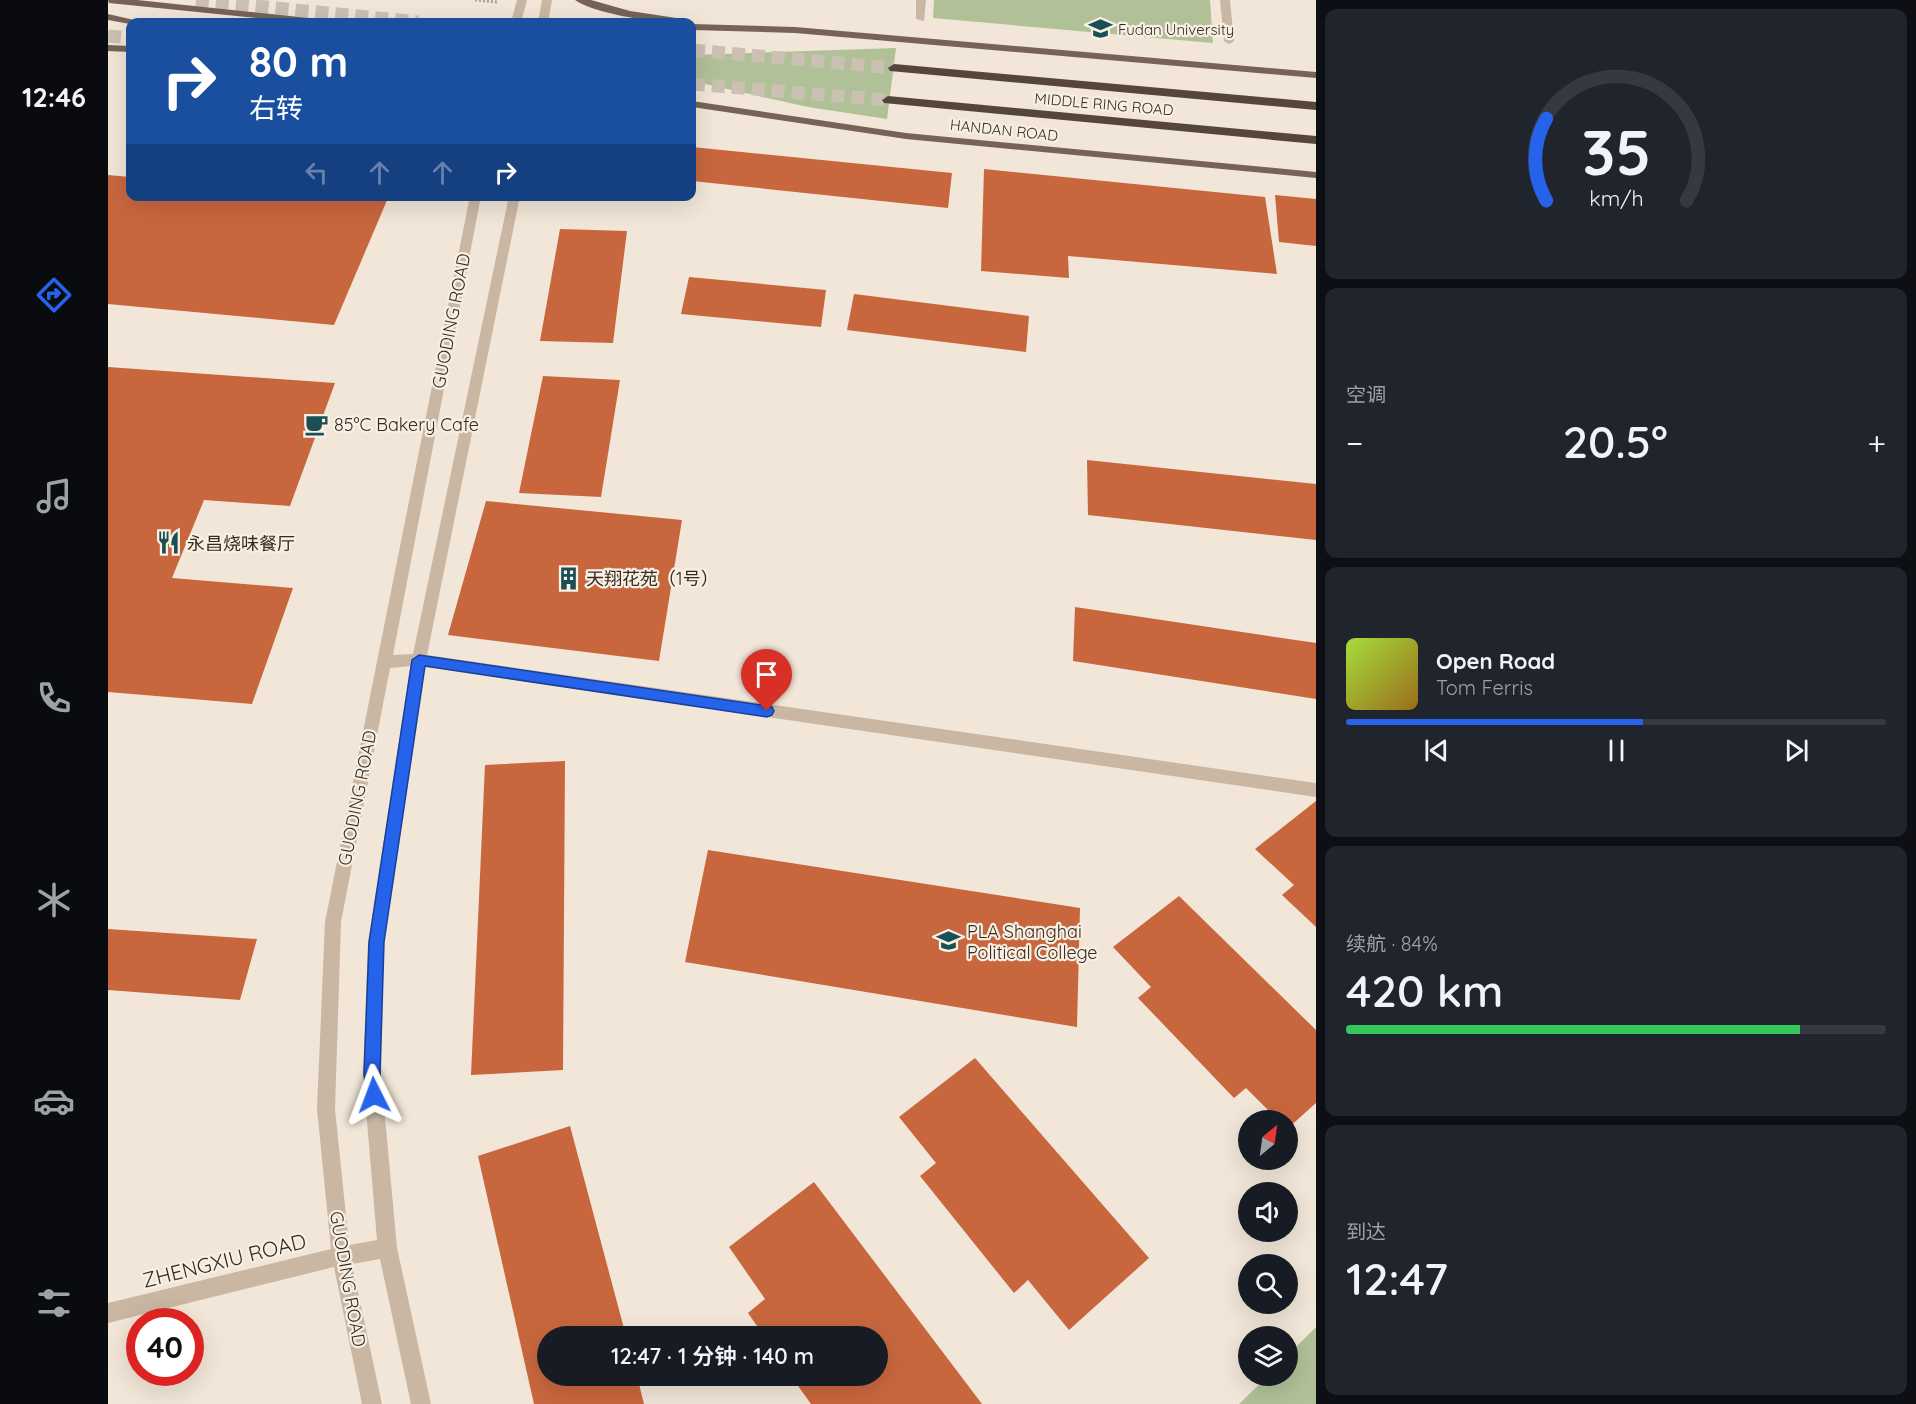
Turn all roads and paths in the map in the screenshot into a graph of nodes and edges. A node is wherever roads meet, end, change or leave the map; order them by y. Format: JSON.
{"nodes":[{"id":1,"x":109,"y":0,"type":"edge"},
{"id":2,"x":522,"y":0,"type":"edge"},
{"id":3,"x":547,"y":0,"type":"edge"},
{"id":4,"x":580,"y":0,"type":"edge"},
{"id":5,"x":921,"y":0,"type":"edge"},
{"id":6,"x":1225,"y":0,"type":"edge"},
{"id":7,"x":108,"y":18,"type":"edge"},
{"id":8,"x":281,"y":18,"type":"edge"},
{"id":9,"x":517,"y":18,"type":"edge"},
{"id":10,"x":544,"y":18,"type":"edge"},
{"id":11,"x":656,"y":18,"type":"edge"},
{"id":12,"x":921,"y":19,"type":"dead end"},
{"id":13,"x":126,"y":20,"type":"edge"},
{"id":14,"x":696,"y":25,"type":"edge"},
{"id":15,"x":1229,"y":41,"type":"dead end"},
{"id":16,"x":108,"y":48,"type":"edge"},
{"id":17,"x":126,"y":49,"type":"edge"},
{"id":18,"x":894,"y":68,"type":"tunnel mouth"},
{"id":19,"x":1316,"y":75,"type":"edge"},
{"id":20,"x":888,"y":100,"type":"tunnel mouth"},
{"id":21,"x":696,"y":105,"type":"edge"},
{"id":22,"x":1316,"y":106,"type":"edge"},
{"id":23,"x":1316,"y":141,"type":"edge"},
{"id":24,"x":1316,"y":175,"type":"edge"},
{"id":25,"x":475,"y":201,"type":"edge"},
{"id":26,"x":514,"y":201,"type":"edge"},
{"id":27,"x":419,"y":660,"type":"junction"},
{"id":28,"x":383,"y":662,"type":"junction"},
{"id":29,"x":1316,"y":790,"type":"edge"},
{"id":30,"x":387,"y":1248,"type":"junction"},
{"id":31,"x":341,"y":1256,"type":"junction"},
{"id":32,"x":108,"y":1313,"type":"edge"},
{"id":33,"x":372,"y":1404,"type":"edge"},
{"id":34,"x":422,"y":1404,"type":"edge"}],
"edges":[{"from":1,"to":8,"type":"main road"},
{"from":2,"to":9,"type":"street"},
{"from":3,"to":10,"type":"street"},
{"from":4,"to":11,"type":"main road"},
{"from":5,"to":12,"type":"street"},
{"from":6,"to":15,"type":"street"},
{"from":7,"to":13,"type":"main road"},
{"from":14,"to":19,"type":"main road"},
{"from":16,"to":17,"type":"main road"},
{"from":18,"to":22,"type":"highway","name":"MIDDLE RING ROAD"},
{"from":20,"to":23,"type":"highway","name":"MIDDLE RING ROAD"},
{"from":21,"to":24,"type":"main road","name":"HANDAN ROAD"},
{"from":25,"to":28,"type":"street","name":"GUODING ROAD"},
{"from":26,"to":27,"type":"street","name":"GUODING ROAD"},
{"from":27,"to":28,"type":"street"},
{"from":27,"to":29,"type":"street"},
{"from":27,"to":30,"type":"street","name":"GUODING ROAD"},
{"from":28,"to":31,"type":"street","name":"GUODING ROAD"},
{"from":30,"to":31,"type":"street","name":"ZHENGXIU ROAD"},
{"from":30,"to":34,"type":"street","name":"GUODING ROAD"},
{"from":31,"to":32,"type":"street","name":"ZHENGXIU ROAD"},
{"from":31,"to":33,"type":"street","name":"GUODING ROAD"}]}
